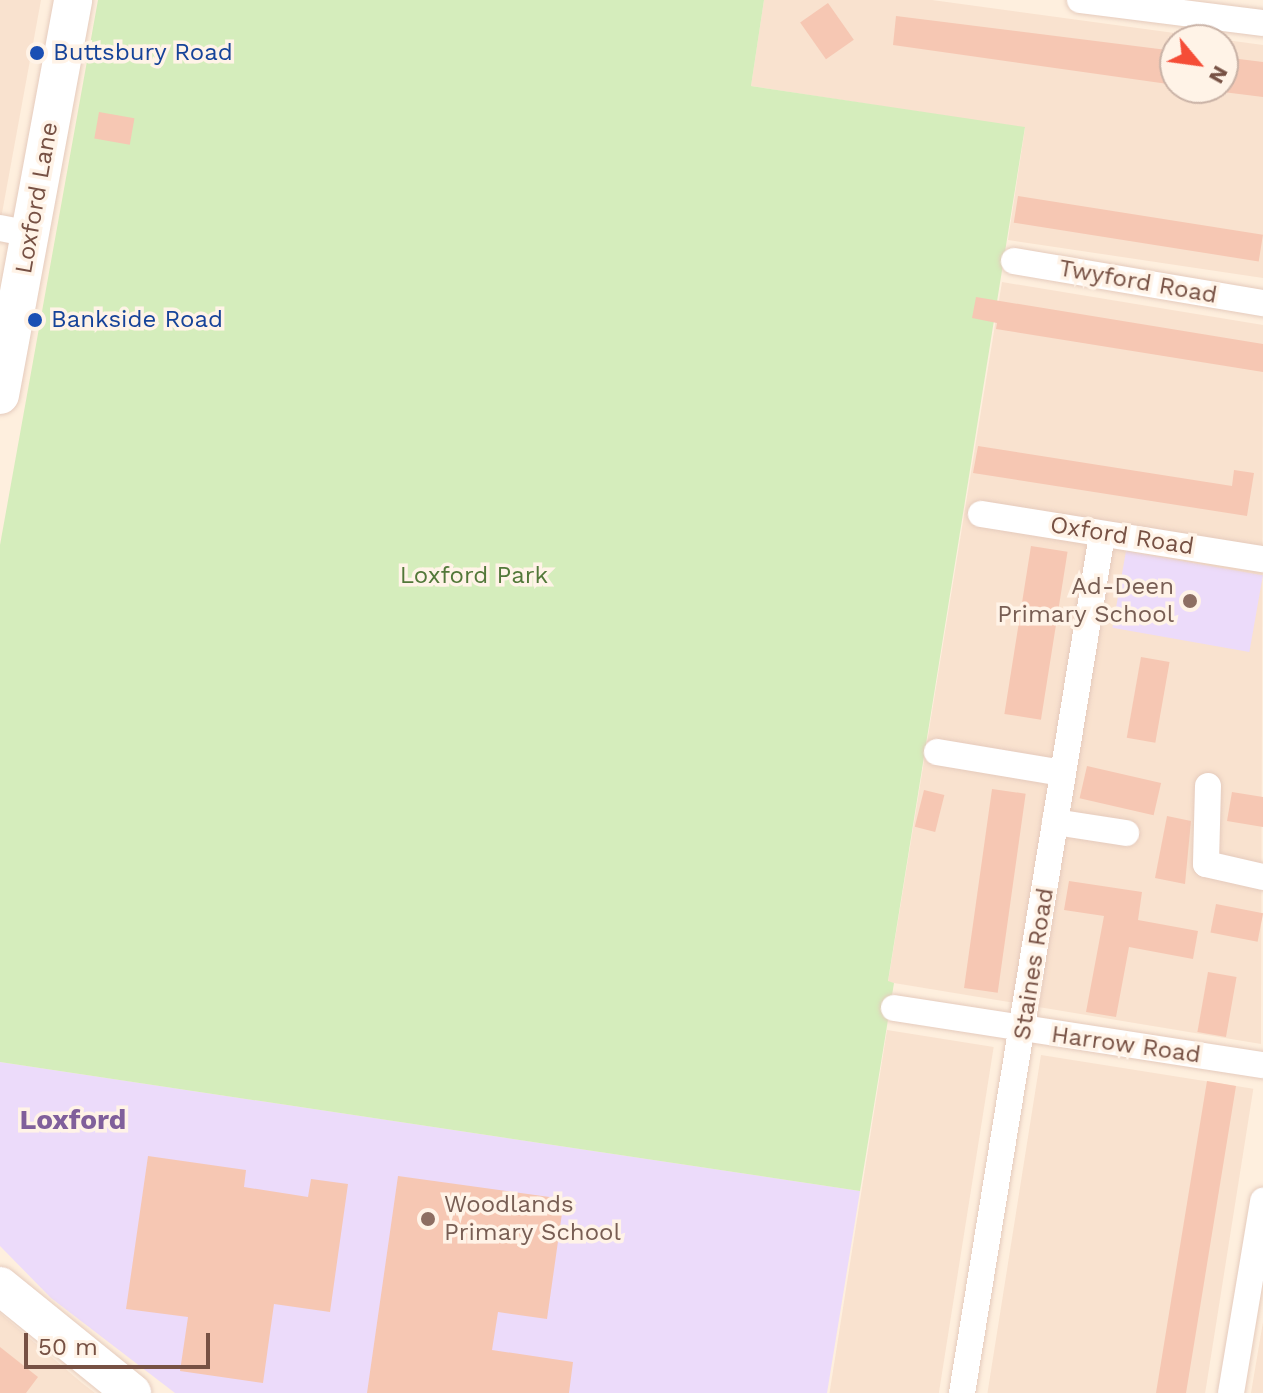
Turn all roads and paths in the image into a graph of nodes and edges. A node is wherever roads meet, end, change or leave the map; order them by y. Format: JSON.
{"nodes":[{"id":1,"x":73,"y":0,"type":"edge"},
{"id":2,"x":1080,"y":0,"type":"edge"},
{"id":3,"x":1263,"y":23,"type":"edge"},
{"id":4,"x":15,"y":231,"type":"edge"},
{"id":5,"x":1014,"y":261,"type":"dead end"},
{"id":6,"x":1263,"y":303,"type":"edge"},
{"id":7,"x":0,"y":395,"type":"edge"},
{"id":8,"x":981,"y":514,"type":"dead end"},
{"id":9,"x":1102,"y":534,"type":"junction"},
{"id":10,"x":1263,"y":559,"type":"edge"},
{"id":11,"x":937,"y":752,"type":"dead end"},
{"id":12,"x":1062,"y":773,"type":"junction"},
{"id":13,"x":1208,"y":786,"type":"dead end"},
{"id":14,"x":1055,"y":822,"type":"junction"},
{"id":15,"x":1126,"y":833,"type":"dead end"},
{"id":16,"x":1263,"y":877,"type":"edge"},
{"id":17,"x":894,"y":1008,"type":"dead end"},
{"id":18,"x":1024,"y":1030,"type":"junction"},
{"id":19,"x":1263,"y":1065,"type":"edge"},
{"id":20,"x":1263,"y":1201,"type":"edge"},
{"id":21,"x":1258,"y":1261,"type":"edge"},
{"id":22,"x":0,"y":1286,"type":"edge"},
{"id":23,"x":132,"y":1393,"type":"edge"},
{"id":24,"x":962,"y":1393,"type":"edge"},
{"id":25,"x":1231,"y":1393,"type":"edge"}],
"edges":[{"from":1,"to":4,"type":"street","name":"Loxford Lane"},
{"from":2,"to":3,"type":"street"},
{"from":4,"to":7,"type":"street","name":"Loxford Lane"},
{"from":5,"to":6,"type":"street","name":"Twyford Road"},
{"from":8,"to":9,"type":"street","name":"Oxford Road"},
{"from":9,"to":10,"type":"street","name":"Oxford Road"},
{"from":9,"to":12,"type":"street","name":"Staines Road"},
{"from":11,"to":12,"type":"street"},
{"from":12,"to":14,"type":"street","name":"Staines Road"},
{"from":13,"to":16,"type":"street"},
{"from":14,"to":15,"type":"street"},
{"from":14,"to":18,"type":"street","name":"Staines Road"},
{"from":17,"to":18,"type":"street","name":"Harrow Road"},
{"from":18,"to":19,"type":"street","name":"Harrow Road"},
{"from":18,"to":24,"type":"street","name":"Staines Road"},
{"from":20,"to":21,"type":"street"},
{"from":21,"to":25,"type":"street"},
{"from":22,"to":23,"type":"street"}]}
